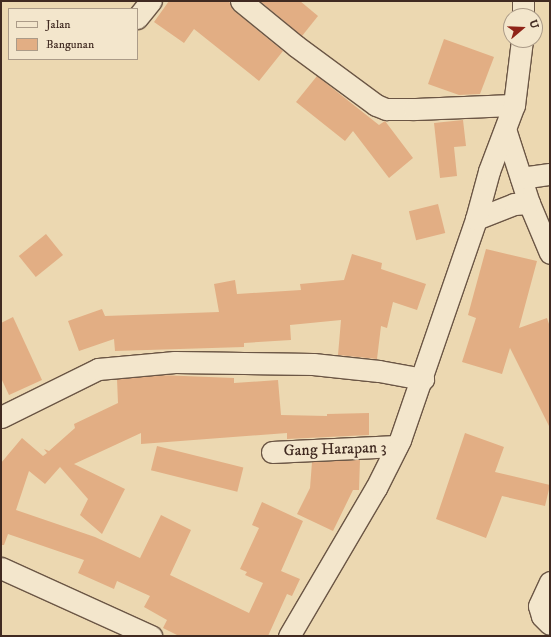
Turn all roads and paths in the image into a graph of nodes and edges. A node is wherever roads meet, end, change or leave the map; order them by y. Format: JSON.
{"nodes":[{"id":1,"x":151,"y":1,"type":"edge"},
{"id":2,"x":241,"y":1,"type":"edge"},
{"id":3,"x":138,"y":17,"type":"edge"},
{"id":4,"x":521,"y":48,"type":"edge"},
{"id":5,"x":514,"y":105,"type":"junction"},
{"id":6,"x":506,"y":132,"type":"junction"},
{"id":7,"x":550,"y":174,"type":"edge"},
{"id":8,"x":520,"y":178,"type":"junction"},
{"id":9,"x":529,"y":203,"type":"junction"},
{"id":10,"x":476,"y":219,"type":"junction"},
{"id":11,"x":550,"y":253,"type":"edge"},
{"id":12,"x":423,"y":379,"type":"junction"},
{"id":13,"x":2,"y":412,"type":"edge"},
{"id":14,"x":397,"y":446,"type":"junction"},
{"id":15,"x":272,"y":452,"type":"dead end"},
{"id":16,"x":1,"y":568,"type":"edge"},
{"id":17,"x":550,"y":582,"type":"edge"},
{"id":18,"x":550,"y":624,"type":"edge"},
{"id":19,"x":151,"y":636,"type":"edge"},
{"id":20,"x":289,"y":636,"type":"edge"}],
"edges":[{"from":1,"to":3,"type":"street"},
{"from":2,"to":5,"type":"street"},
{"from":4,"to":5,"type":"street"},
{"from":5,"to":6,"type":"street"},
{"from":6,"to":8,"type":"street"},
{"from":6,"to":10,"type":"street"},
{"from":7,"to":8,"type":"street"},
{"from":8,"to":9,"type":"street"},
{"from":9,"to":10,"type":"street"},
{"from":9,"to":11,"type":"street"},
{"from":10,"to":12,"type":"street"},
{"from":12,"to":13,"type":"street"},
{"from":12,"to":14,"type":"street"},
{"from":14,"to":15,"type":"street","name":"Gang Harapan 3"},
{"from":14,"to":20,"type":"street"},
{"from":16,"to":19,"type":"street"},
{"from":17,"to":18,"type":"street"}]}
